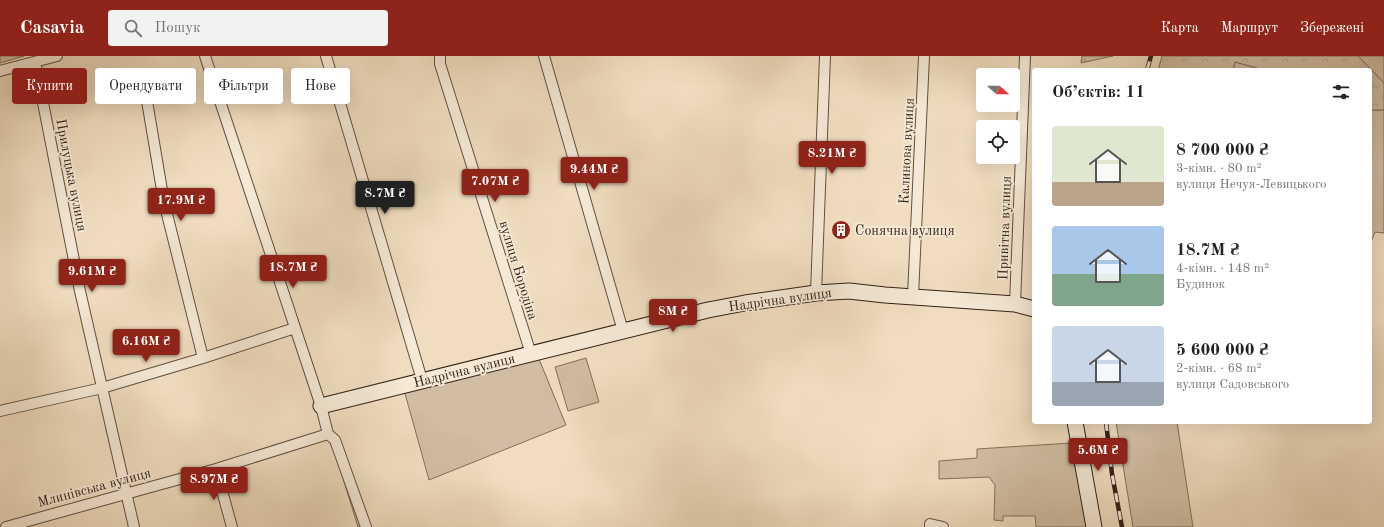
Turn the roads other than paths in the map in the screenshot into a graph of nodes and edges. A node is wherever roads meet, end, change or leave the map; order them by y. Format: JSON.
{"nodes":[{"id":1,"x":58,"y":56,"type":"edge"},
{"id":2,"x":205,"y":56,"type":"edge"},
{"id":3,"x":326,"y":56,"type":"edge"},
{"id":4,"x":440,"y":56,"type":"edge"},
{"id":5,"x":544,"y":56,"type":"edge"},
{"id":6,"x":825,"y":56,"type":"edge"},
{"id":7,"x":924,"y":56,"type":"edge"},
{"id":8,"x":1025,"y":56,"type":"edge"},
{"id":9,"x":36,"y":62,"type":"junction"},
{"id":10,"x":0,"y":71,"type":"edge"},
{"id":11,"x":148,"y":104,"type":"edge"},
{"id":12,"x":816,"y":293,"type":"junction"},
{"id":13,"x":913,"y":296,"type":"junction"},
{"id":14,"x":1015,"y":304,"type":"junction"},
{"id":15,"x":1032,"y":308,"type":"edge"},
{"id":16,"x":295,"y":328,"type":"junction"},
{"id":17,"x":623,"y":331,"type":"junction"},
{"id":18,"x":531,"y":354,"type":"junction"},
{"id":19,"x":203,"y":358,"type":"junction"},
{"id":20,"x":422,"y":380,"type":"junction"},
{"id":21,"x":102,"y":388,"type":"junction"},
{"id":22,"x":320,"y":406,"type":"junction"},
{"id":23,"x":0,"y":411,"type":"edge"},
{"id":24,"x":1075,"y":424,"type":"edge"},
{"id":25,"x":328,"y":434,"type":"junction"},
{"id":26,"x":216,"y":468,"type":"junction"},
{"id":27,"x":126,"y":493,"type":"junction"},
{"id":28,"x":6,"y":527,"type":"edge"},
{"id":29,"x":134,"y":527,"type":"edge"},
{"id":30,"x":232,"y":527,"type":"edge"},
{"id":31,"x":366,"y":527,"type":"edge"},
{"id":32,"x":930,"y":527,"type":"edge"},
{"id":33,"x":943,"y":527,"type":"edge"},
{"id":34,"x":1094,"y":527,"type":"edge"}],
"edges":[{"from":1,"to":9,"type":"street"},
{"from":2,"to":16,"type":"street"},
{"from":3,"to":20,"type":"street"},
{"from":4,"to":18,"type":"street","name":"вулиця Бородіна"},
{"from":5,"to":17,"type":"street"},
{"from":6,"to":12,"type":"street"},
{"from":7,"to":13,"type":"street","name":"Калинова вулиця"},
{"from":8,"to":14,"type":"street","name":"Привітна вулиця"},
{"from":9,"to":10,"type":"street"},
{"from":9,"to":21,"type":"street","name":"Прилуцька вулиця"},
{"from":11,"to":19,"type":"street"},
{"from":12,"to":13,"type":"street","name":"Надрічна вулиця"},
{"from":12,"to":17,"type":"street","name":"Надрічна вулиця"},
{"from":13,"to":14,"type":"street","name":"Надрічна вулиця"},
{"from":14,"to":15,"type":"street","name":"Надрічна вулиця"},
{"from":16,"to":19,"type":"street"},
{"from":16,"to":22,"type":"street"},
{"from":17,"to":18,"type":"street","name":"Надрічна вулиця"},
{"from":18,"to":20,"type":"street","name":"Надрічна вулиця"},
{"from":19,"to":21,"type":"street"},
{"from":20,"to":22,"type":"street","name":"Надрічна вулиця"},
{"from":21,"to":23,"type":"street"},
{"from":21,"to":27,"type":"street","name":"Прилуцька вулиця"},
{"from":22,"to":25,"type":"street"},
{"from":24,"to":34,"type":"street"},
{"from":25,"to":26,"type":"street","name":"Млинівська вулиця"},
{"from":25,"to":31,"type":"street"},
{"from":26,"to":27,"type":"street","name":"Млинівська вулиця"},
{"from":26,"to":30,"type":"street"},
{"from":27,"to":28,"type":"street","name":"Млинівська вулиця"},
{"from":27,"to":29,"type":"street","name":"Прилуцька вулиця"},
{"from":32,"to":33,"type":"street"}]}
